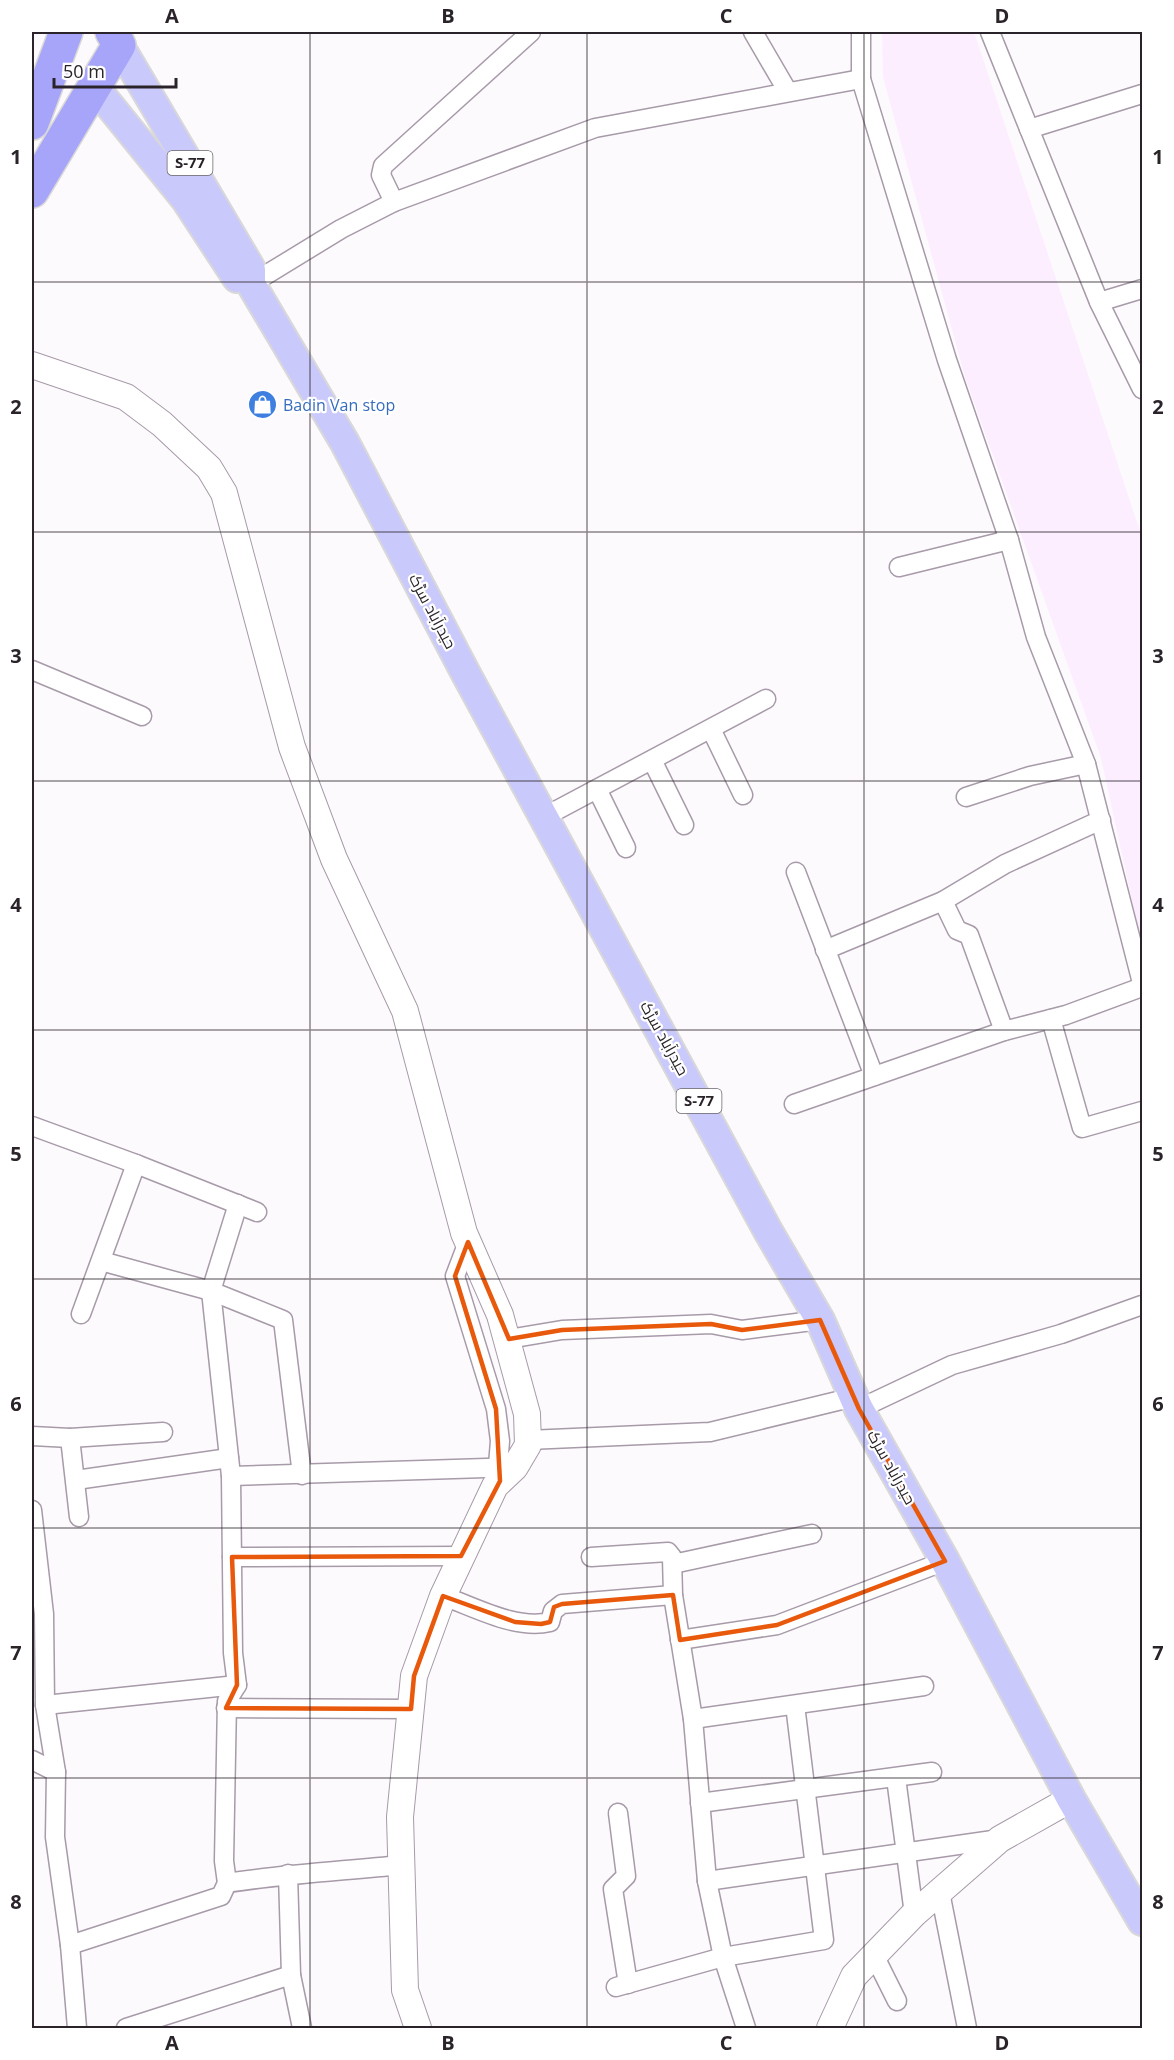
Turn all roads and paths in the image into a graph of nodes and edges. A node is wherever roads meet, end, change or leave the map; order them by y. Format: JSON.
{"nodes":[{"id":1,"x":65,"y":32,"type":"edge"},
{"id":2,"x":753,"y":32,"type":"edge"},
{"id":3,"x":861,"y":32,"type":"edge"},
{"id":4,"x":990,"y":32,"type":"edge"},
{"id":5,"x":527,"y":33,"type":"edge"},
{"id":6,"x":115,"y":38,"type":"edge"},
{"id":7,"x":861,"y":79,"type":"junction"},
{"id":8,"x":93,"y":85,"type":"junction"},
{"id":9,"x":788,"y":92,"type":"junction"},
{"id":10,"x":1143,"y":94,"type":"edge"},
{"id":11,"x":33,"y":113,"type":"edge"},
{"id":12,"x":1029,"y":129,"type":"junction"},
{"id":13,"x":32,"y":191,"type":"edge"},
{"id":14,"x":394,"y":202,"type":"junction"},
{"id":15,"x":251,"y":284,"type":"junction"},
{"id":16,"x":1143,"y":289,"type":"edge"},
{"id":17,"x":1099,"y":302,"type":"junction"},
{"id":18,"x":32,"y":365,"type":"edge"},
{"id":19,"x":1143,"y":389,"type":"edge"},
{"id":20,"x":1009,"y":540,"type":"junction"},
{"id":21,"x":899,"y":567,"type":"dead end"},
{"id":22,"x":32,"y":670,"type":"edge"},
{"id":23,"x":766,"y":699,"type":"dead end"},
{"id":24,"x":142,"y":716,"type":"dead end"},
{"id":25,"x":711,"y":729,"type":"junction"},
{"id":26,"x":652,"y":760,"type":"junction"},
{"id":27,"x":1086,"y":764,"type":"junction"},
{"id":28,"x":597,"y":789,"type":"junction"},
{"id":29,"x":743,"y":795,"type":"dead end"},
{"id":30,"x":966,"y":797,"type":"dead end"},
{"id":31,"x":544,"y":817,"type":"junction"},
{"id":32,"x":1101,"y":820,"type":"junction"},
{"id":33,"x":684,"y":825,"type":"dead end"},
{"id":34,"x":626,"y":848,"type":"dead end"},
{"id":35,"x":796,"y":872,"type":"dead end"},
{"id":36,"x":943,"y":901,"type":"junction"},
{"id":37,"x":825,"y":950,"type":"junction"},
{"id":38,"x":1143,"y":985,"type":"edge"},
{"id":39,"x":1051,"y":1018,"type":"junction"},
{"id":40,"x":1004,"y":1031,"type":"junction"},
{"id":41,"x":874,"y":1076,"type":"junction"},
{"id":42,"x":794,"y":1104,"type":"dead end"},
{"id":43,"x":1143,"y":1111,"type":"edge"},
{"id":44,"x":32,"y":1126,"type":"edge"},
{"id":45,"x":136,"y":1164,"type":"junction"},
{"id":46,"x":238,"y":1204,"type":"junction"},
{"id":47,"x":257,"y":1212,"type":"dead end"},
{"id":48,"x":468,"y":1242,"type":"junction"},
{"id":49,"x":100,"y":1261,"type":"junction"},
{"id":50,"x":212,"y":1291,"type":"junction"},
{"id":51,"x":1143,"y":1305,"type":"edge"},
{"id":52,"x":81,"y":1314,"type":"dead end"},
{"id":53,"x":820,"y":1320,"type":"junction"},
{"id":54,"x":509,"y":1340,"type":"junction"},
{"id":55,"x":857,"y":1403,"type":"junction"},
{"id":56,"x":163,"y":1432,"type":"dead end"},
{"id":57,"x":32,"y":1436,"type":"edge"},
{"id":58,"x":70,"y":1438,"type":"junction"},
{"id":59,"x":528,"y":1440,"type":"junction"},
{"id":60,"x":230,"y":1467,"type":"junction"},
{"id":61,"x":503,"y":1473,"type":"junction"},
{"id":62,"x":302,"y":1475,"type":"junction"},
{"id":63,"x":76,"y":1480,"type":"junction"},
{"id":64,"x":32,"y":1510,"type":"edge"},
{"id":65,"x":79,"y":1517,"type":"dead end"},
{"id":66,"x":812,"y":1534,"type":"dead end"},
{"id":67,"x":461,"y":1556,"type":"junction"},
{"id":68,"x":232,"y":1557,"type":"junction"},
{"id":69,"x":591,"y":1557,"type":"dead end"},
{"id":70,"x":945,"y":1562,"type":"junction"},
{"id":71,"x":673,"y":1564,"type":"junction"},
{"id":72,"x":673,"y":1595,"type":"junction"},
{"id":73,"x":443,"y":1596,"type":"junction"},
{"id":74,"x":680,"y":1641,"type":"junction"},
{"id":75,"x":38,"y":1670,"type":"edge"},
{"id":76,"x":237,"y":1685,"type":"junction"},
{"id":77,"x":924,"y":1686,"type":"dead end"},
{"id":78,"x":45,"y":1705,"type":"junction"},
{"id":79,"x":795,"y":1705,"type":"junction"},
{"id":80,"x":226,"y":1708,"type":"junction"},
{"id":81,"x":411,"y":1709,"type":"junction"},
{"id":82,"x":693,"y":1719,"type":"junction"},
{"id":83,"x":32,"y":1760,"type":"edge"},
{"id":84,"x":56,"y":1772,"type":"junction"},
{"id":85,"x":932,"y":1772,"type":"dead end"},
{"id":86,"x":896,"y":1778,"type":"junction"},
{"id":87,"x":806,"y":1790,"type":"junction"},
{"id":88,"x":1071,"y":1799,"type":"junction"},
{"id":89,"x":700,"y":1803,"type":"junction"},
{"id":90,"x":618,"y":1813,"type":"dead end"},
{"id":91,"x":1000,"y":1839,"type":"junction"},
{"id":92,"x":905,"y":1852,"type":"junction"},
{"id":93,"x":401,"y":1865,"type":"junction"},
{"id":94,"x":816,"y":1865,"type":"junction"},
{"id":95,"x":288,"y":1874,"type":"junction"},
{"id":96,"x":707,"y":1881,"type":"junction"},
{"id":97,"x":227,"y":1883,"type":"junction"},
{"id":98,"x":939,"y":1892,"type":"junction"},
{"id":99,"x":914,"y":1914,"type":"junction"},
{"id":100,"x":1143,"y":1921,"type":"edge"},
{"id":101,"x":70,"y":1945,"type":"junction"},
{"id":102,"x":874,"y":1955,"type":"junction"},
{"id":103,"x":723,"y":1957,"type":"junction"},
{"id":104,"x":291,"y":1975,"type":"junction"},
{"id":105,"x":897,"y":2001,"type":"dead end"},
{"id":106,"x":77,"y":2028,"type":"edge"},
{"id":107,"x":126,"y":2028,"type":"edge"},
{"id":108,"x":302,"y":2028,"type":"edge"},
{"id":109,"x":418,"y":2028,"type":"edge"},
{"id":110,"x":746,"y":2028,"type":"edge"},
{"id":111,"x":830,"y":2028,"type":"edge"},
{"id":112,"x":967,"y":2028,"type":"edge"}],
"edges":[{"from":1,"to":8,"type":"highway","name":"حیدرآباد سڑک","number":"S-77"},
{"from":1,"to":11,"type":"highway"},
{"from":2,"to":9,"type":"street"},
{"from":3,"to":7,"type":"street"},
{"from":4,"to":12,"type":"street"},
{"from":5,"to":14,"type":"street"},
{"from":6,"to":8,"type":"highway"},
{"from":6,"to":15,"type":"main road","name":"حیدرآباد سڑک","number":"S-77"},
{"from":7,"to":9,"type":"street"},
{"from":7,"to":20,"type":"street"},
{"from":8,"to":13,"type":"highway"},
{"from":8,"to":15,"type":"main road","name":"حیدرآباد سڑک","number":"S-77"},
{"from":9,"to":14,"type":"street"},
{"from":10,"to":12,"type":"street"},
{"from":12,"to":17,"type":"street"},
{"from":14,"to":15,"type":"street"},
{"from":15,"to":31,"type":"main road","name":"حیدرآباد سڑک","number":"S-77"},
{"from":16,"to":17,"type":"street"},
{"from":17,"to":19,"type":"street"},
{"from":18,"to":48,"type":"street"},
{"from":20,"to":21,"type":"street"},
{"from":20,"to":27,"type":"street"},
{"from":22,"to":24,"type":"street"},
{"from":23,"to":25,"type":"street"},
{"from":25,"to":26,"type":"street"},
{"from":25,"to":29,"type":"street"},
{"from":26,"to":28,"type":"street"},
{"from":26,"to":33,"type":"street"},
{"from":27,"to":30,"type":"street"},
{"from":27,"to":32,"type":"street"},
{"from":28,"to":31,"type":"street"},
{"from":28,"to":34,"type":"street"},
{"from":31,"to":53,"type":"main road","name":"حیدرآباد سڑک","number":"S-77"},
{"from":32,"to":36,"type":"street"},
{"from":32,"to":38,"type":"street"},
{"from":35,"to":37,"type":"street"},
{"from":36,"to":37,"type":"street"},
{"from":36,"to":40,"type":"street"},
{"from":37,"to":41,"type":"street"},
{"from":38,"to":39,"type":"street"},
{"from":39,"to":40,"type":"street"},
{"from":39,"to":43,"type":"street"},
{"from":40,"to":41,"type":"street"},
{"from":41,"to":42,"type":"street"},
{"from":44,"to":45,"type":"street"},
{"from":45,"to":46,"type":"street"},
{"from":45,"to":49,"type":"street"},
{"from":46,"to":47,"type":"street"},
{"from":46,"to":50,"type":"street"},
{"from":48,"to":54,"type":"street"},
{"from":48,"to":61,"type":"street"},
{"from":49,"to":50,"type":"street"},
{"from":49,"to":52,"type":"street"},
{"from":50,"to":60,"type":"street"},
{"from":50,"to":62,"type":"street"},
{"from":51,"to":55,"type":"street"},
{"from":53,"to":54,"type":"street"},
{"from":53,"to":55,"type":"main road","name":"حیدرآباد سڑک","number":"S-77"},
{"from":54,"to":59,"type":"street"},
{"from":55,"to":59,"type":"street"},
{"from":55,"to":70,"type":"main road","name":"حیدرآباد سڑک","number":"S-77"},
{"from":56,"to":58,"type":"street"},
{"from":57,"to":58,"type":"street"},
{"from":58,"to":63,"type":"street"},
{"from":59,"to":61,"type":"street"},
{"from":60,"to":62,"type":"street"},
{"from":60,"to":63,"type":"street"},
{"from":60,"to":68,"type":"street"},
{"from":61,"to":62,"type":"street"},
{"from":61,"to":67,"type":"street"},
{"from":63,"to":65,"type":"street"},
{"from":64,"to":75,"type":"street"},
{"from":66,"to":71,"type":"street"},
{"from":67,"to":68,"type":"street"},
{"from":67,"to":73,"type":"street"},
{"from":68,"to":76,"type":"street"},
{"from":69,"to":71,"type":"street"},
{"from":70,"to":74,"type":"street"},
{"from":70,"to":88,"type":"main road","name":"حیدرآباد سڑک","number":"S-77"},
{"from":71,"to":72,"type":"street"},
{"from":72,"to":73,"type":"street"},
{"from":72,"to":74,"type":"street"},
{"from":73,"to":81,"type":"street"},
{"from":74,"to":82,"type":"street"},
{"from":75,"to":78,"type":"street"},
{"from":76,"to":78,"type":"street"},
{"from":76,"to":80,"type":"street"},
{"from":77,"to":79,"type":"street"},
{"from":78,"to":84,"type":"street"},
{"from":79,"to":82,"type":"street"},
{"from":79,"to":87,"type":"street"},
{"from":80,"to":81,"type":"street"},
{"from":80,"to":97,"type":"street"},
{"from":81,"to":93,"type":"street"},
{"from":82,"to":89,"type":"street"},
{"from":83,"to":84,"type":"street"},
{"from":84,"to":101,"type":"street"},
{"from":85,"to":86,"type":"street"},
{"from":86,"to":87,"type":"street"},
{"from":86,"to":92,"type":"street"},
{"from":87,"to":89,"type":"street"},
{"from":87,"to":94,"type":"street"},
{"from":88,"to":91,"type":"street"},
{"from":88,"to":100,"type":"main road","name":"حیدرآباد سڑک","number":"S-77"},
{"from":89,"to":96,"type":"street"},
{"from":90,"to":103,"type":"street"},
{"from":91,"to":92,"type":"street"},
{"from":91,"to":98,"type":"street"},
{"from":92,"to":94,"type":"street"},
{"from":92,"to":99,"type":"street"},
{"from":93,"to":95,"type":"street"},
{"from":93,"to":109,"type":"street"},
{"from":94,"to":96,"type":"street"},
{"from":94,"to":103,"type":"street"},
{"from":95,"to":97,"type":"street"},
{"from":95,"to":104,"type":"street"},
{"from":96,"to":103,"type":"street"},
{"from":97,"to":101,"type":"street"},
{"from":98,"to":99,"type":"street"},
{"from":98,"to":112,"type":"street"},
{"from":99,"to":102,"type":"street"},
{"from":101,"to":106,"type":"street"},
{"from":102,"to":105,"type":"street"},
{"from":102,"to":111,"type":"street"},
{"from":103,"to":110,"type":"street"},
{"from":104,"to":107,"type":"street"},
{"from":104,"to":108,"type":"street"}]}
